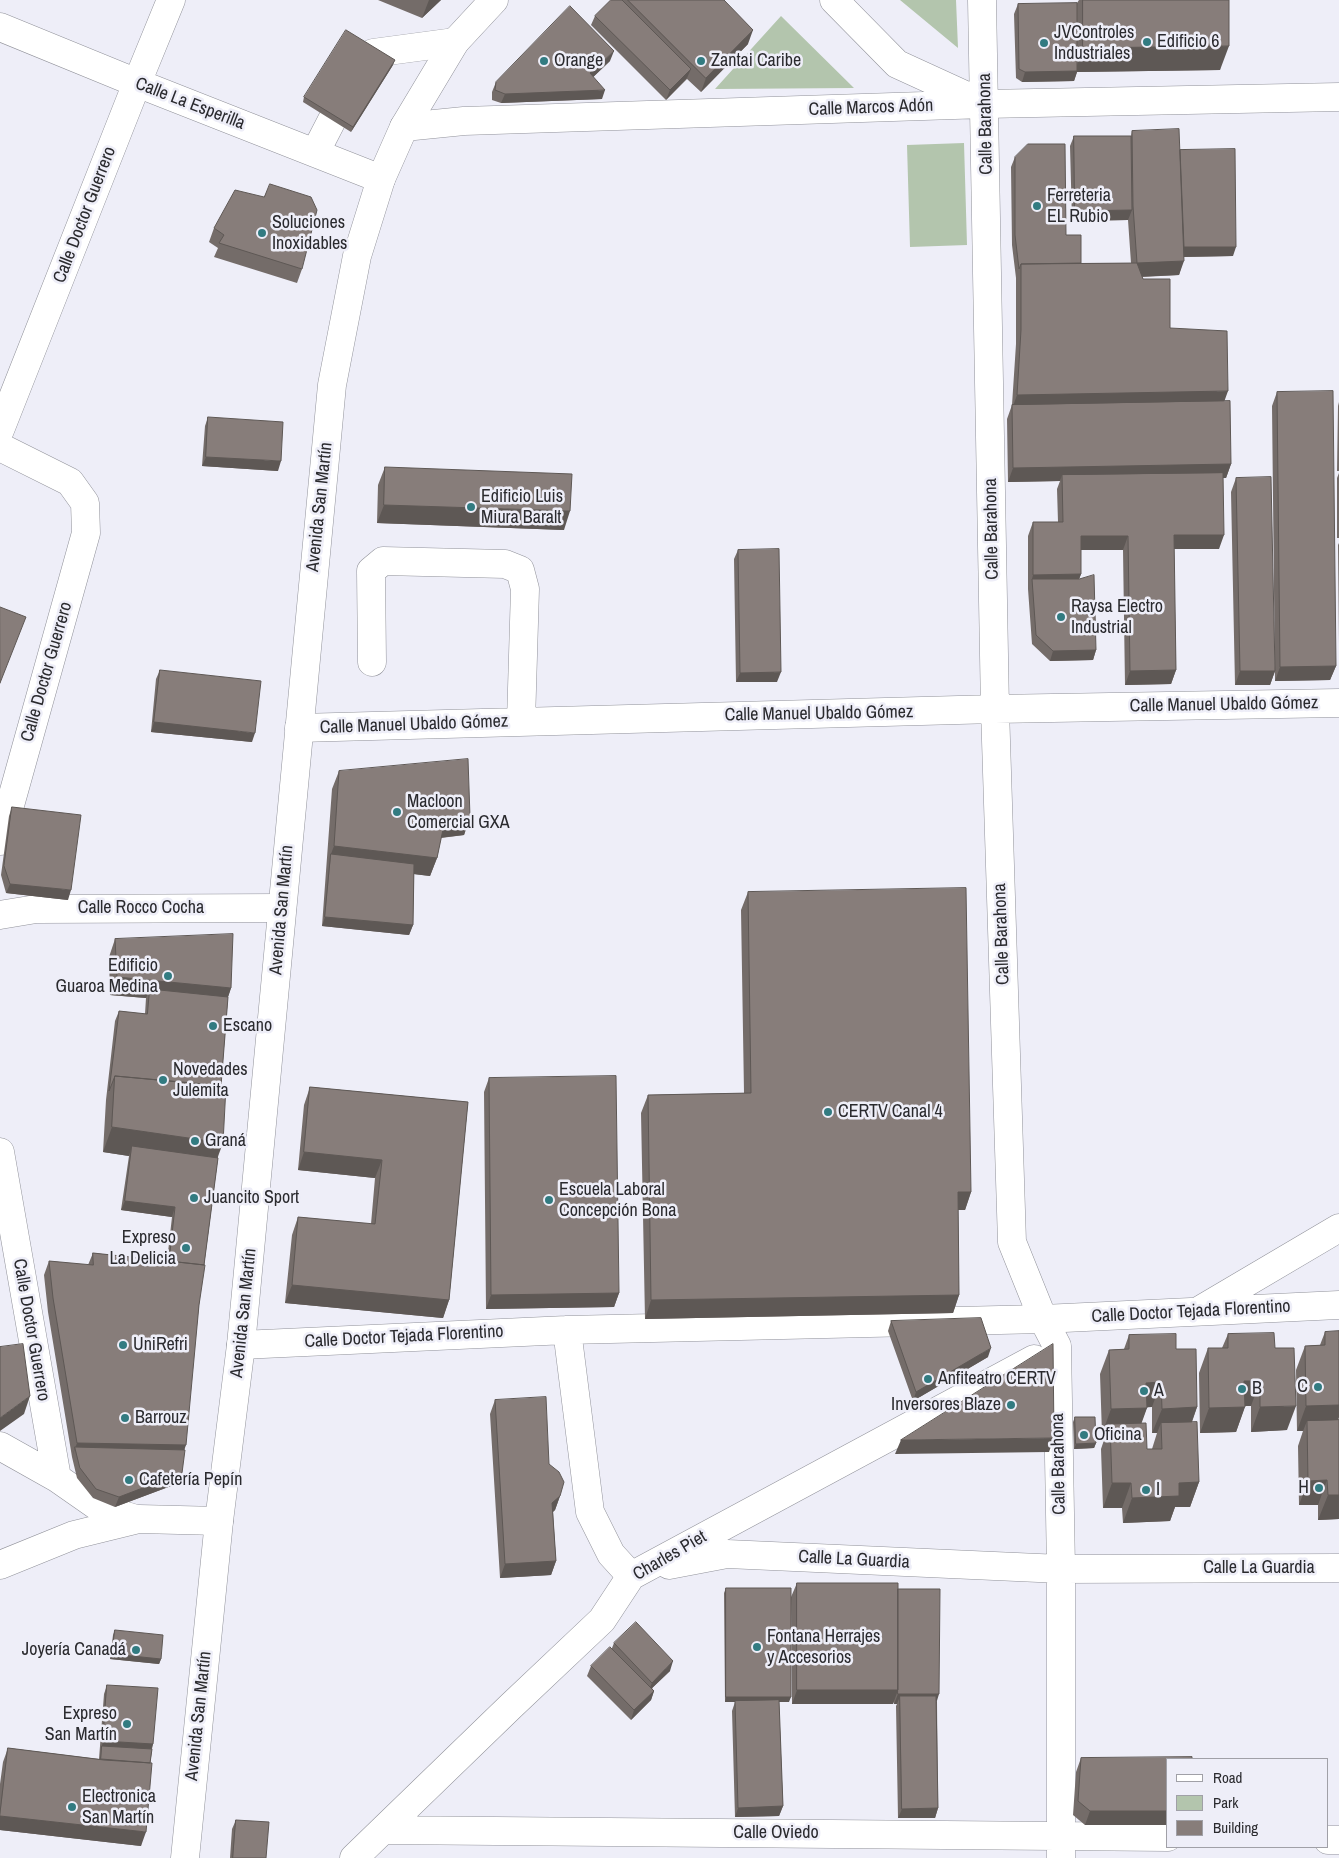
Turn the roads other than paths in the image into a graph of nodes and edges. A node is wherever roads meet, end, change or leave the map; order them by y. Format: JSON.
{"nodes":[{"id":1,"x":171,"y":0,"type":"edge"},
{"id":2,"x":494,"y":0,"type":"edge"},
{"id":3,"x":834,"y":0,"type":"edge"},
{"id":4,"x":982,"y":0,"type":"edge"},
{"id":5,"x":0,"y":27,"type":"edge"},
{"id":6,"x":455,"y":42,"type":"junction"},
{"id":7,"x":373,"y":53,"type":"edge"},
{"id":8,"x":137,"y":83,"type":"junction"},
{"id":9,"x":1339,"y":97,"type":"edge"},
{"id":10,"x":986,"y":104,"type":"junction"},
{"id":11,"x":332,"y":120,"type":"edge"},
{"id":12,"x":404,"y":128,"type":"junction"},
{"id":13,"x":315,"y":153,"type":"junction"},
{"id":14,"x":382,"y":179,"type":"junction"},
{"id":15,"x":0,"y":430,"type":"edge"},
{"id":16,"x":0,"y":447,"type":"edge"},
{"id":17,"x":372,"y":662,"type":"dead end"},
{"id":18,"x":1339,"y":704,"type":"edge"},
{"id":19,"x":995,"y":710,"type":"junction"},
{"id":20,"x":520,"y":722,"type":"junction"},
{"id":21,"x":299,"y":728,"type":"junction"},
{"id":22,"x":0,"y":841,"type":"edge"},
{"id":23,"x":282,"y":908,"type":"junction"},
{"id":24,"x":0,"y":915,"type":"edge"},
{"id":25,"x":0,"y":1152,"type":"edge"},
{"id":26,"x":1339,"y":1228,"type":"edge"},
{"id":27,"x":1339,"y":1305,"type":"edge"},
{"id":28,"x":1198,"y":1312,"type":"junction"},
{"id":29,"x":1043,"y":1319,"type":"junction"},
{"id":30,"x":567,"y":1330,"type":"junction"},
{"id":31,"x":242,"y":1345,"type":"junction"},
{"id":32,"x":1057,"y":1346,"type":"junction"},
{"id":33,"x":0,"y":1446,"type":"edge"},
{"id":34,"x":57,"y":1478,"type":"junction"},
{"id":35,"x":139,"y":1519,"type":"junction"},
{"id":36,"x":219,"y":1521,"type":"junction"},
{"id":37,"x":0,"y":1565,"type":"edge"},
{"id":38,"x":1339,"y":1568,"type":"edge"},
{"id":39,"x":1061,"y":1569,"type":"junction"},
{"id":40,"x":631,"y":1576,"type":"junction"},
{"id":41,"x":384,"y":1830,"type":"junction"},
{"id":42,"x":1166,"y":1837,"type":"edge"},
{"id":43,"x":1061,"y":1846,"type":"edge"},
{"id":44,"x":185,"y":1858,"type":"edge"},
{"id":45,"x":354,"y":1858,"type":"edge"}],
"edges":[{"from":1,"to":8,"type":"street","name":"Calle Doctor Guerrero"},
{"from":2,"to":6,"type":"street","name":"Avenida San Martín"},
{"from":3,"to":10,"type":"street"},
{"from":4,"to":10,"type":"street","name":"Calle Barahona"},
{"from":5,"to":8,"type":"street","name":"Calle La Esperilla"},
{"from":6,"to":7,"type":"street"},
{"from":6,"to":12,"type":"street","name":"Avenida San Martín"},
{"from":8,"to":13,"type":"street","name":"Calle La Esperilla"},
{"from":8,"to":15,"type":"street","name":"Calle Doctor Guerrero"},
{"from":9,"to":10,"type":"street","name":"Calle Marcos Adón"},
{"from":10,"to":12,"type":"street","name":"Calle Marcos Adón"},
{"from":10,"to":19,"type":"street","name":"Calle Barahona"},
{"from":11,"to":13,"type":"street"},
{"from":12,"to":14,"type":"street","name":"Avenida San Martín"},
{"from":13,"to":14,"type":"street","name":"Calle La Esperilla"},
{"from":14,"to":21,"type":"street","name":"Avenida San Martín"},
{"from":16,"to":22,"type":"street","name":"Calle Doctor Guerrero"},
{"from":17,"to":20,"type":"street"},
{"from":18,"to":19,"type":"street","name":"Calle Manuel Ubaldo Gómez"},
{"from":19,"to":20,"type":"street","name":"Calle Manuel Ubaldo Gómez"},
{"from":19,"to":29,"type":"street","name":"Calle Barahona"},
{"from":20,"to":21,"type":"street","name":"Calle Manuel Ubaldo Gómez"},
{"from":21,"to":23,"type":"street","name":"Avenida San Martín"},
{"from":23,"to":24,"type":"street","name":"Calle Rocco Cocha"},
{"from":23,"to":31,"type":"street","name":"Avenida San Martín"},
{"from":25,"to":34,"type":"street","name":"Calle Doctor Guerrero"},
{"from":26,"to":28,"type":"street"},
{"from":27,"to":28,"type":"street","name":"Calle Doctor Tejada Florentino"},
{"from":28,"to":29,"type":"street","name":"Calle Doctor Tejada Florentino"},
{"from":29,"to":30,"type":"street","name":"Calle Doctor Tejada Florentino"},
{"from":29,"to":32,"type":"street","name":"Calle Barahona"},
{"from":30,"to":31,"type":"street","name":"Calle Doctor Tejada Florentino"},
{"from":30,"to":40,"type":"street"},
{"from":31,"to":36,"type":"street","name":"Avenida San Martín"},
{"from":32,"to":39,"type":"street","name":"Calle Barahona"},
{"from":32,"to":40,"type":"street","name":"Charles Piet"},
{"from":33,"to":34,"type":"street"},
{"from":34,"to":35,"type":"street"},
{"from":35,"to":36,"type":"street"},
{"from":35,"to":37,"type":"street"},
{"from":36,"to":44,"type":"street","name":"Avenida San Martín"},
{"from":38,"to":39,"type":"street","name":"Calle La Guardia"},
{"from":39,"to":40,"type":"street","name":"Calle La Guardia"},
{"from":39,"to":43,"type":"street","name":"Calle Barahona"},
{"from":40,"to":41,"type":"street","name":"Charles Piet"},
{"from":41,"to":43,"type":"street","name":"Calle Oviedo"},
{"from":41,"to":45,"type":"street","name":"Charles Piet"},
{"from":42,"to":43,"type":"street","name":"Calle Oviedo"}]}
